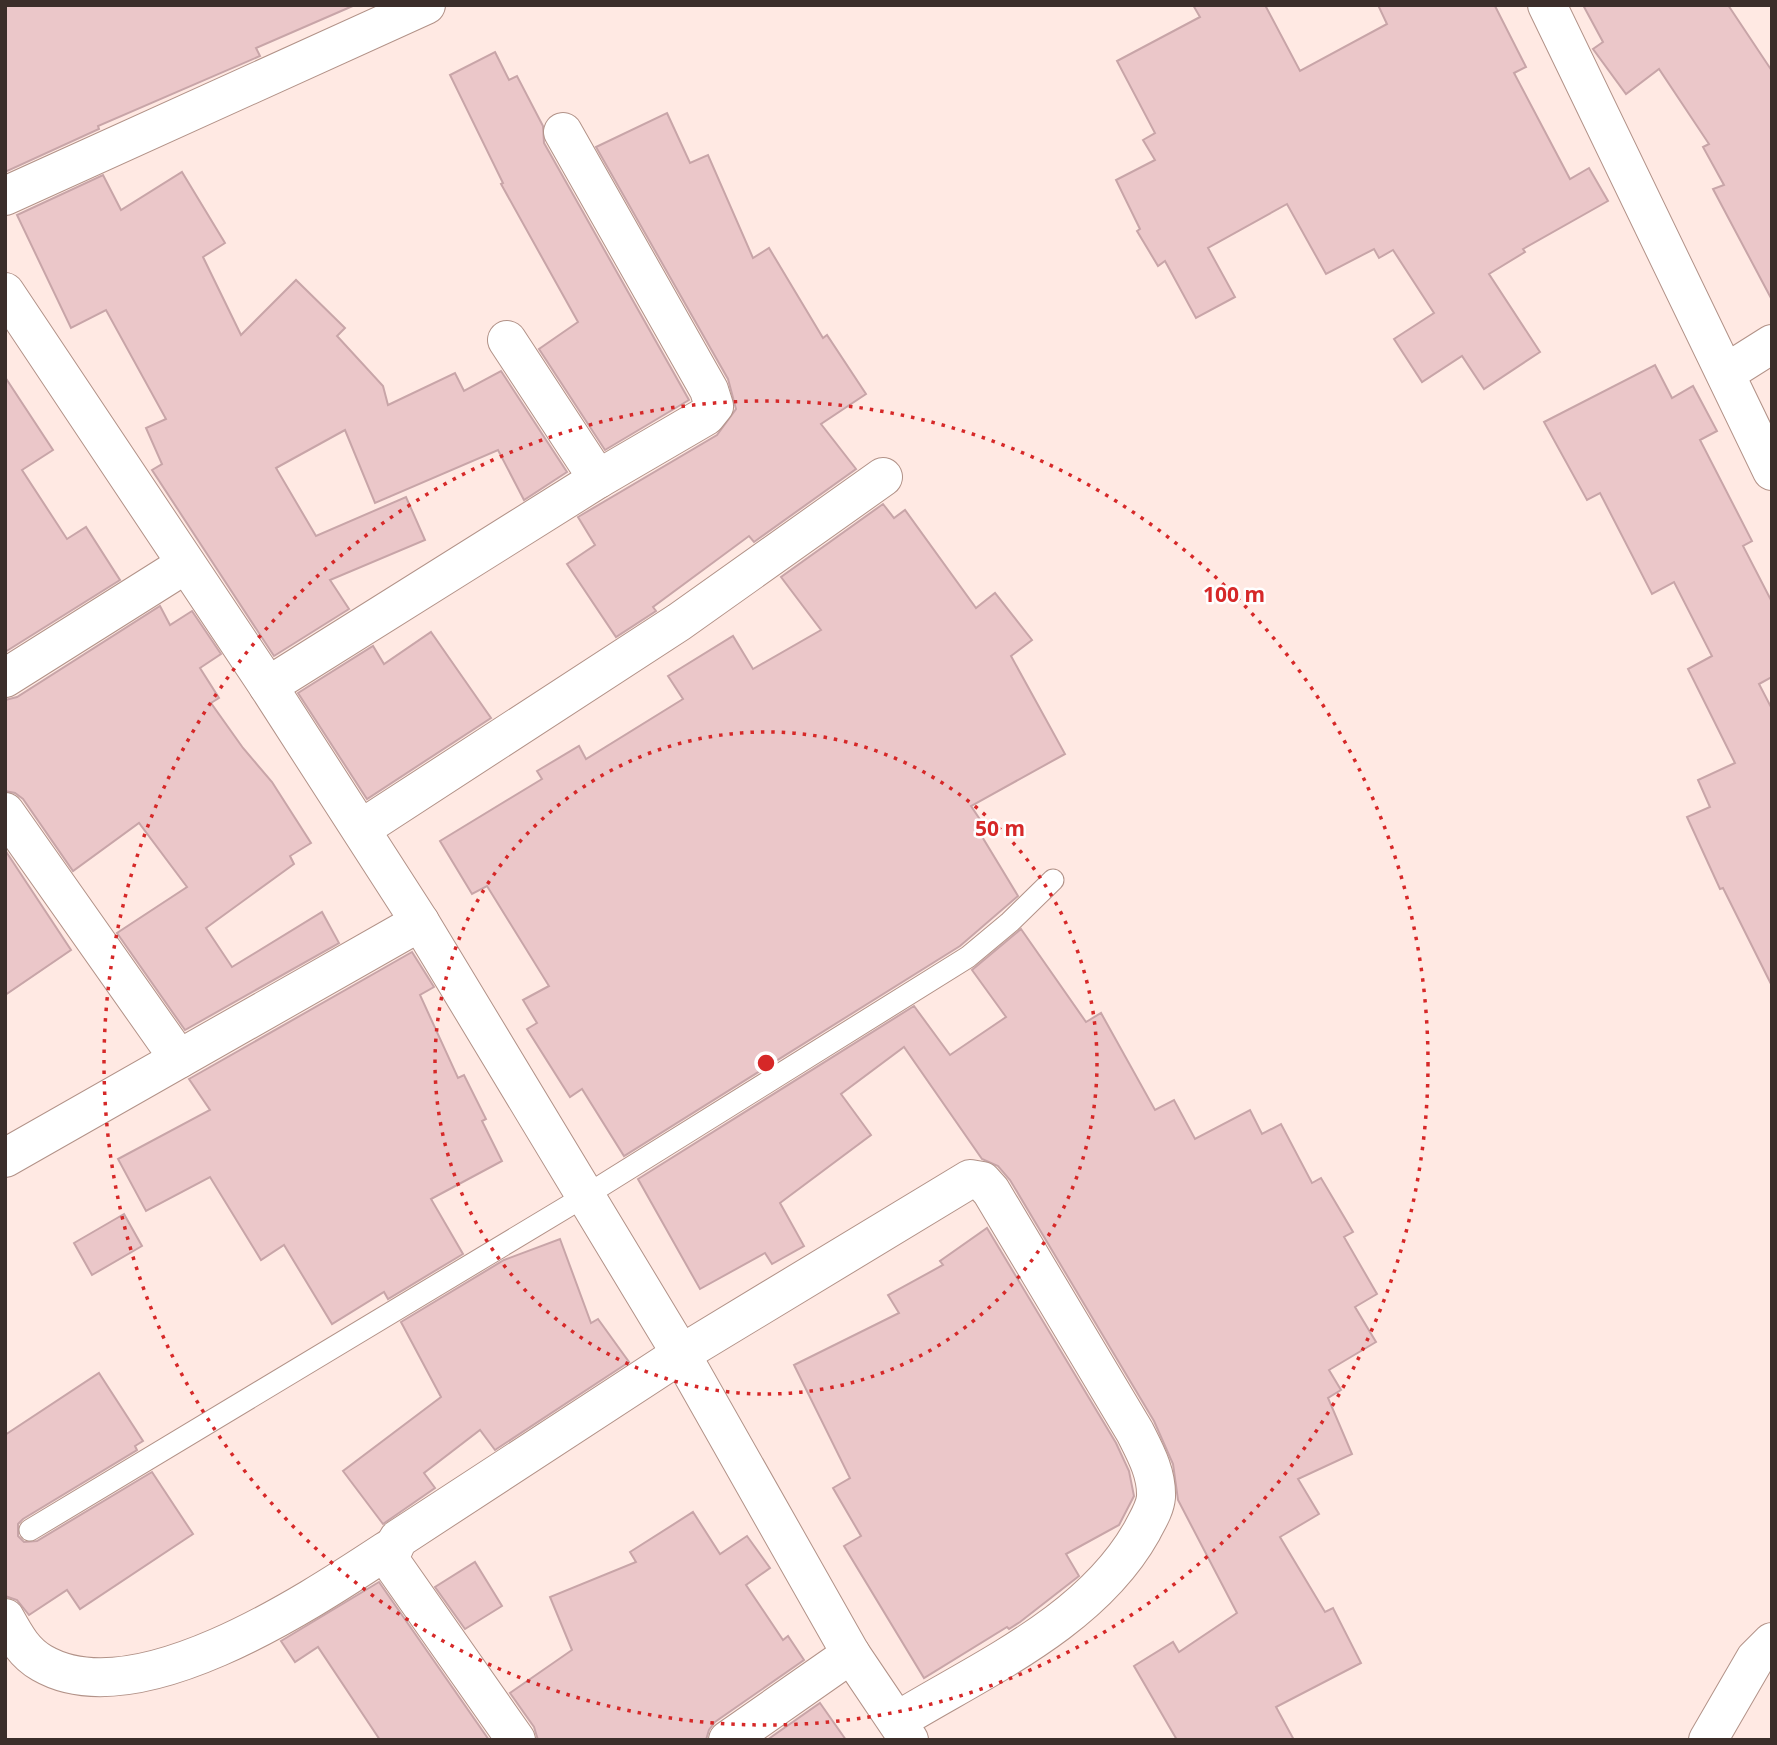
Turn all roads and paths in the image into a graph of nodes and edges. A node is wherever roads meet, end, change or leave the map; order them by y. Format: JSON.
{"nodes":[{"id":1,"x":426,"y":5,"type":"edge"},
{"id":2,"x":1547,"y":5,"type":"edge"},
{"id":3,"x":563,"y":132,"type":"dead end"},
{"id":4,"x":5,"y":196,"type":"edge"},
{"id":5,"x":5,"y":292,"type":"edge"},
{"id":6,"x":507,"y":340,"type":"dead end"},
{"id":7,"x":1772,"y":344,"type":"edge"},
{"id":8,"x":1726,"y":373,"type":"junction"},
{"id":9,"x":1772,"y":471,"type":"edge"},
{"id":10,"x":883,"y":477,"type":"dead end"},
{"id":11,"x":598,"y":479,"type":"junction"},
{"id":12,"x":186,"y":564,"type":"junction"},
{"id":13,"x":5,"y":678,"type":"edge"},
{"id":14,"x":268,"y":686,"type":"junction"},
{"id":15,"x":5,"y":812,"type":"edge"},
{"id":16,"x":361,"y":829,"type":"junction"},
{"id":17,"x":1053,"y":880,"type":"dead end"},
{"id":18,"x":420,"y":922,"type":"junction"},
{"id":19,"x":179,"y":1059,"type":"junction"},
{"id":20,"x":5,"y":1158,"type":"edge"},
{"id":21,"x":585,"y":1196,"type":"junction"},
{"id":22,"x":681,"y":1354,"type":"junction"},
{"id":23,"x":30,"y":1530,"type":"dead end"},
{"id":24,"x":392,"y":1547,"type":"junction"},
{"id":25,"x":5,"y":1618,"type":"edge"},
{"id":26,"x":1772,"y":1642,"type":"edge"},
{"id":27,"x":851,"y":1654,"type":"junction"},
{"id":28,"x":903,"y":1731,"type":"edge"},
{"id":29,"x":516,"y":1740,"type":"edge"},
{"id":30,"x":728,"y":1740,"type":"edge"},
{"id":31,"x":1708,"y":1740,"type":"edge"}],
"edges":[{"from":1,"to":4,"type":"street"},
{"from":2,"to":8,"type":"street"},
{"from":3,"to":11,"type":"street"},
{"from":5,"to":12,"type":"street"},
{"from":6,"to":11,"type":"street"},
{"from":7,"to":8,"type":"street"},
{"from":8,"to":9,"type":"street"},
{"from":10,"to":16,"type":"street"},
{"from":11,"to":14,"type":"street"},
{"from":12,"to":13,"type":"street"},
{"from":12,"to":14,"type":"street"},
{"from":14,"to":16,"type":"street"},
{"from":15,"to":19,"type":"street"},
{"from":16,"to":18,"type":"street"},
{"from":17,"to":21,"type":"lane"},
{"from":18,"to":19,"type":"street"},
{"from":18,"to":21,"type":"street"},
{"from":19,"to":20,"type":"street"},
{"from":21,"to":22,"type":"street"},
{"from":21,"to":23,"type":"lane"},
{"from":22,"to":24,"type":"street"},
{"from":22,"to":27,"type":"street"},
{"from":22,"to":28,"type":"street"},
{"from":24,"to":25,"type":"street"},
{"from":24,"to":29,"type":"street"},
{"from":26,"to":31,"type":"street"},
{"from":27,"to":28,"type":"street"},
{"from":27,"to":30,"type":"street"}]}
